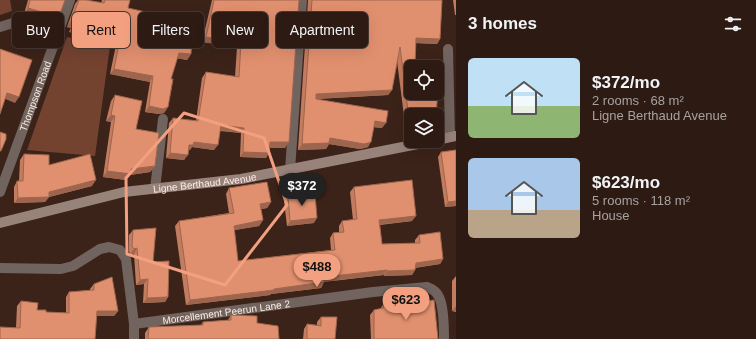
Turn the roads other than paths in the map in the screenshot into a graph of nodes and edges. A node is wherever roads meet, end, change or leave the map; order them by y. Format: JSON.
{"nodes":[{"id":1,"x":70,"y":0,"type":"edge"},
{"id":2,"x":302,"y":0,"type":"edge"},
{"id":3,"x":64,"y":16,"type":"edge"},
{"id":4,"x":12,"y":23,"type":"edge"},
{"id":5,"x":0,"y":27,"type":"edge"},
{"id":6,"x":52,"y":48,"type":"edge"},
{"id":7,"x":448,"y":49,"type":"dead end"},
{"id":8,"x":163,"y":119,"type":"dead end"},
{"id":9,"x":453,"y":137,"type":"edge"},
{"id":10,"x":404,"y":147,"type":"edge"},
{"id":11,"x":290,"y":170,"type":"junction"},
{"id":12,"x":155,"y":189,"type":"junction"},
{"id":13,"x":0,"y":192,"type":"edge"},
{"id":14,"x":0,"y":223,"type":"edge"},
{"id":15,"x":0,"y":268,"type":"edge"},
{"id":16,"x":134,"y":324,"type":"junction"},
{"id":17,"x":134,"y":339,"type":"edge"},
{"id":18,"x":444,"y":339,"type":"edge"}],
"edges":[{"from":1,"to":3,"type":"street","name":"Thompson Road"},
{"from":2,"to":11,"type":"street"},
{"from":4,"to":5,"type":"street"},
{"from":6,"to":13,"type":"street","name":"Thompson Road"},
{"from":7,"to":9,"type":"street"},
{"from":8,"to":12,"type":"street"},
{"from":10,"to":11,"type":"street","name":"Ligne Berthaud Avenue"},
{"from":11,"to":12,"type":"street","name":"Ligne Berthaud Avenue"},
{"from":12,"to":14,"type":"street","name":"Ligne Berthaud Avenue"},
{"from":15,"to":16,"type":"street"},
{"from":16,"to":17,"type":"street"},
{"from":16,"to":18,"type":"street","name":"Morcellement Peerun Lane 2"}]}
